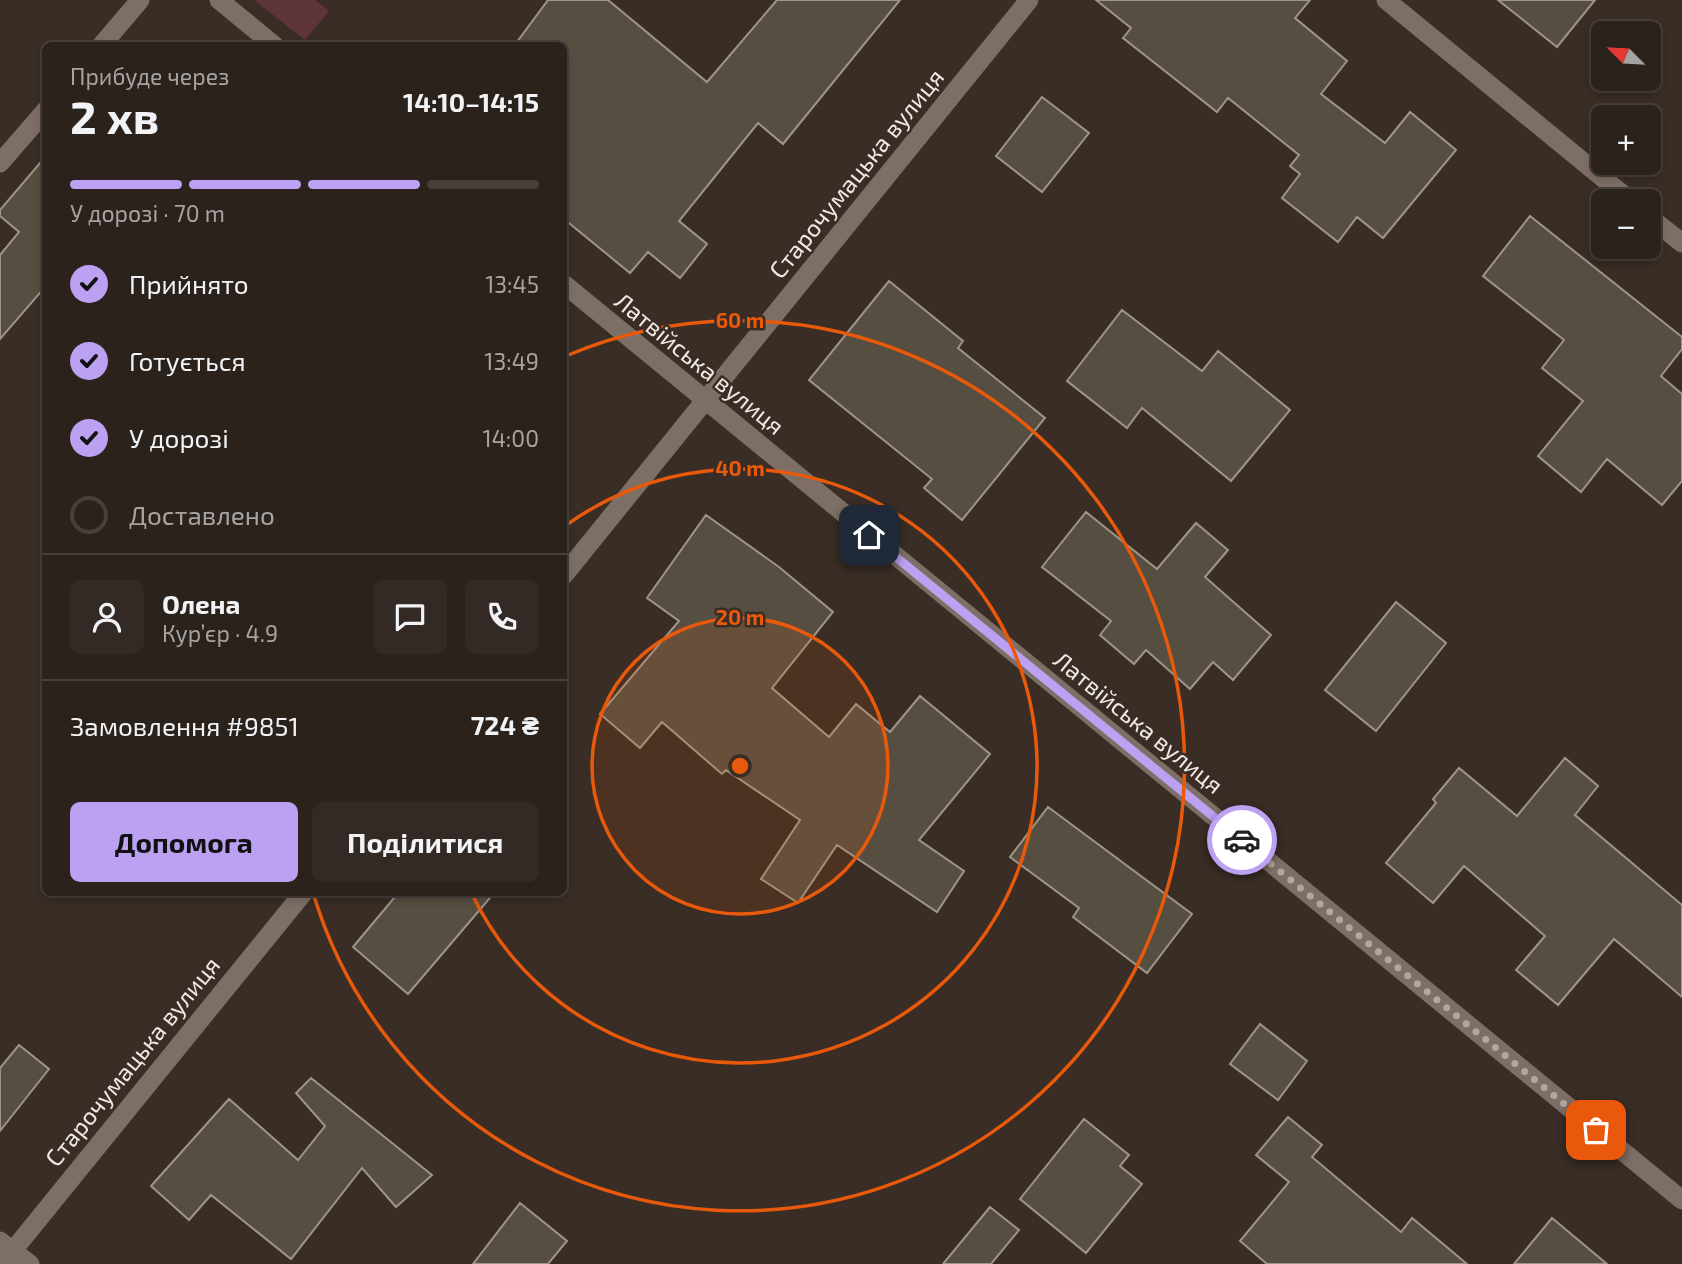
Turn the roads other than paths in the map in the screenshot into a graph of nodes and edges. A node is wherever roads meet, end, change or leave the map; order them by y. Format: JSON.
{"nodes":[{"id":1,"x":140,"y":0,"type":"edge"},
{"id":2,"x":219,"y":0,"type":"edge"},
{"id":3,"x":1029,"y":0,"type":"edge"},
{"id":4,"x":1386,"y":0,"type":"edge"},
{"id":5,"x":104,"y":42,"type":"edge"},
{"id":6,"x":270,"y":42,"type":"edge"},
{"id":7,"x":42,"y":115,"type":"edge"},
{"id":8,"x":0,"y":163,"type":"edge"},
{"id":9,"x":1616,"y":189,"type":"edge"},
{"id":10,"x":1661,"y":226,"type":"edge"},
{"id":11,"x":1682,"y":243,"type":"edge"},
{"id":12,"x":567,"y":286,"type":"edge"},
{"id":13,"x":706,"y":401,"type":"junction"},
{"id":14,"x":567,"y":571,"type":"edge"},
{"id":15,"x":301,"y":896,"type":"edge"},
{"id":16,"x":1682,"y":1200,"type":"edge"},
{"id":17,"x":5,"y":1252,"type":"edge"},
{"id":18,"x":30,"y":1264,"type":"edge"}],
"edges":[{"from":1,"to":5,"type":"street"},
{"from":2,"to":6,"type":"street"},
{"from":3,"to":13,"type":"street","name":"Старочумацька вулиця"},
{"from":4,"to":9,"type":"street"},
{"from":7,"to":8,"type":"street"},
{"from":10,"to":11,"type":"street"},
{"from":12,"to":13,"type":"street","name":"Латвійська вулиця"},
{"from":13,"to":14,"type":"street","name":"Старочумацька вулиця"},
{"from":13,"to":16,"type":"street","name":"Латвійська вулиця"},
{"from":15,"to":17,"type":"street","name":"Старочумацька вулиця"},
{"from":17,"to":18,"type":"street"}]}
